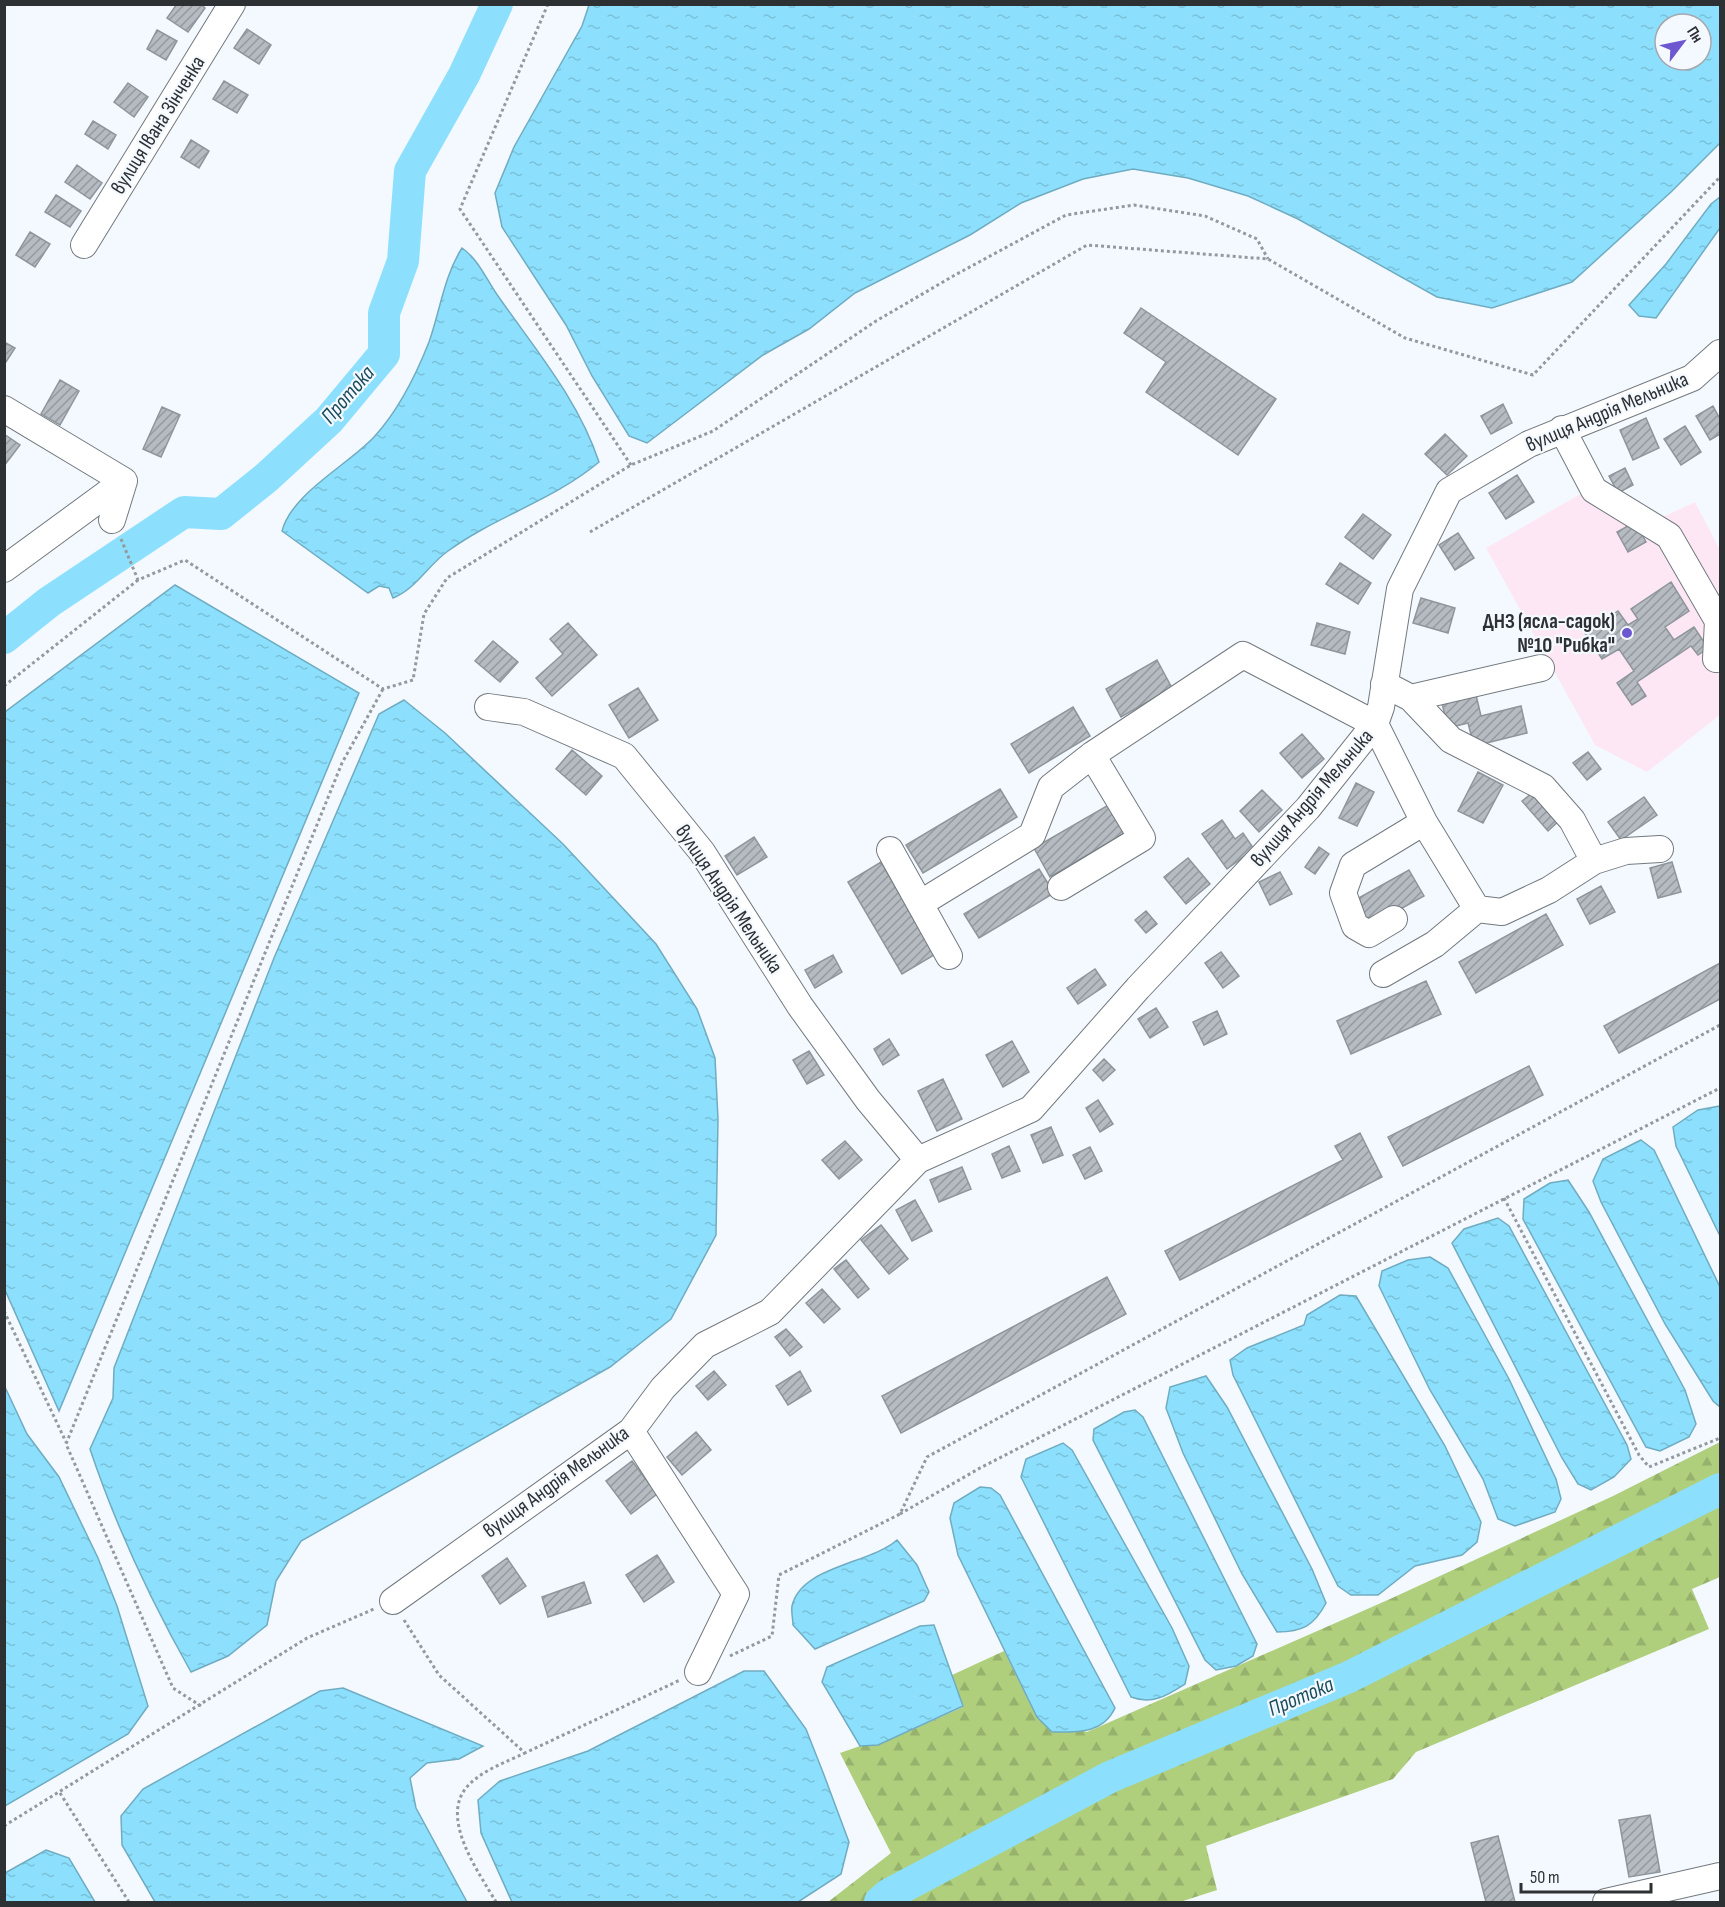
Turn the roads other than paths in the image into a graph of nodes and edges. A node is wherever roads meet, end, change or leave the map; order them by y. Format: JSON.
{"nodes":[{"id":1,"x":232,"y":4,"type":"edge"},
{"id":2,"x":84,"y":245,"type":"dead end"},
{"id":3,"x":1720,"y":353,"type":"edge"},
{"id":4,"x":4,"y":409,"type":"edge"},
{"id":5,"x":1562,"y":429,"type":"junction"},
{"id":6,"x":123,"y":481,"type":"junction"},
{"id":7,"x":112,"y":520,"type":"road end"},
{"id":8,"x":4,"y":569,"type":"edge"},
{"id":9,"x":1716,"y":659,"type":"dead end"},
{"id":10,"x":1540,"y":668,"type":"dead end"},
{"id":11,"x":1384,"y":684,"type":"junction"},
{"id":12,"x":1411,"y":698,"type":"junction"},
{"id":13,"x":488,"y":707,"type":"dead end"},
{"id":14,"x":1375,"y":724,"type":"junction"},
{"id":15,"x":1092,"y":755,"type":"junction"},
{"id":16,"x":1424,"y":822,"type":"junction"},
{"id":17,"x":1660,"y":849,"type":"dead end"},
{"id":18,"x":890,"y":850,"type":"dead end"},
{"id":19,"x":1594,"y":861,"type":"junction"},
{"id":20,"x":1060,"y":887,"type":"dead end"},
{"id":21,"x":921,"y":903,"type":"junction"},
{"id":22,"x":1477,"y":909,"type":"junction"},
{"id":23,"x":1394,"y":919,"type":"dead end"},
{"id":24,"x":949,"y":956,"type":"dead end"},
{"id":25,"x":1383,"y":974,"type":"dead end"},
{"id":26,"x":918,"y":1160,"type":"junction"},
{"id":27,"x":631,"y":1431,"type":"junction"},
{"id":28,"x":393,"y":1601,"type":"road end"},
{"id":29,"x":698,"y":1672,"type":"road end"},
{"id":30,"x":1720,"y":1876,"type":"edge"},
{"id":31,"x":1606,"y":1902,"type":"edge"}],
"edges":[{"from":1,"to":2,"type":"street","name":"вулиця Івана Зінченка"},
{"from":3,"to":5,"type":"street","name":"вулиця Андрія Мельника"},
{"from":4,"to":6,"type":"street"},
{"from":5,"to":9,"type":"street"},
{"from":5,"to":11,"type":"street","name":"вулиця Андрія Мельника"},
{"from":6,"to":7,"type":"street"},
{"from":6,"to":8,"type":"street"},
{"from":10,"to":12,"type":"street"},
{"from":11,"to":12,"type":"street"},
{"from":11,"to":14,"type":"street","name":"вулиця Андрія Мельника"},
{"from":12,"to":19,"type":"street"},
{"from":13,"to":26,"type":"street","name":"вулиця Андрія Мельника"},
{"from":14,"to":15,"type":"street"},
{"from":14,"to":16,"type":"street"},
{"from":14,"to":26,"type":"street","name":"вулиця Андрія Мельника"},
{"from":15,"to":20,"type":"street"},
{"from":15,"to":21,"type":"street"},
{"from":16,"to":22,"type":"street"},
{"from":16,"to":23,"type":"street"},
{"from":17,"to":19,"type":"street"},
{"from":18,"to":21,"type":"street"},
{"from":19,"to":22,"type":"street"},
{"from":21,"to":24,"type":"street"},
{"from":22,"to":25,"type":"street"},
{"from":26,"to":27,"type":"street","name":"вулиця Андрія Мельника"},
{"from":27,"to":28,"type":"street","name":"вулиця Андрія Мельника"},
{"from":27,"to":29,"type":"street"},
{"from":30,"to":31,"type":"street"}]}
